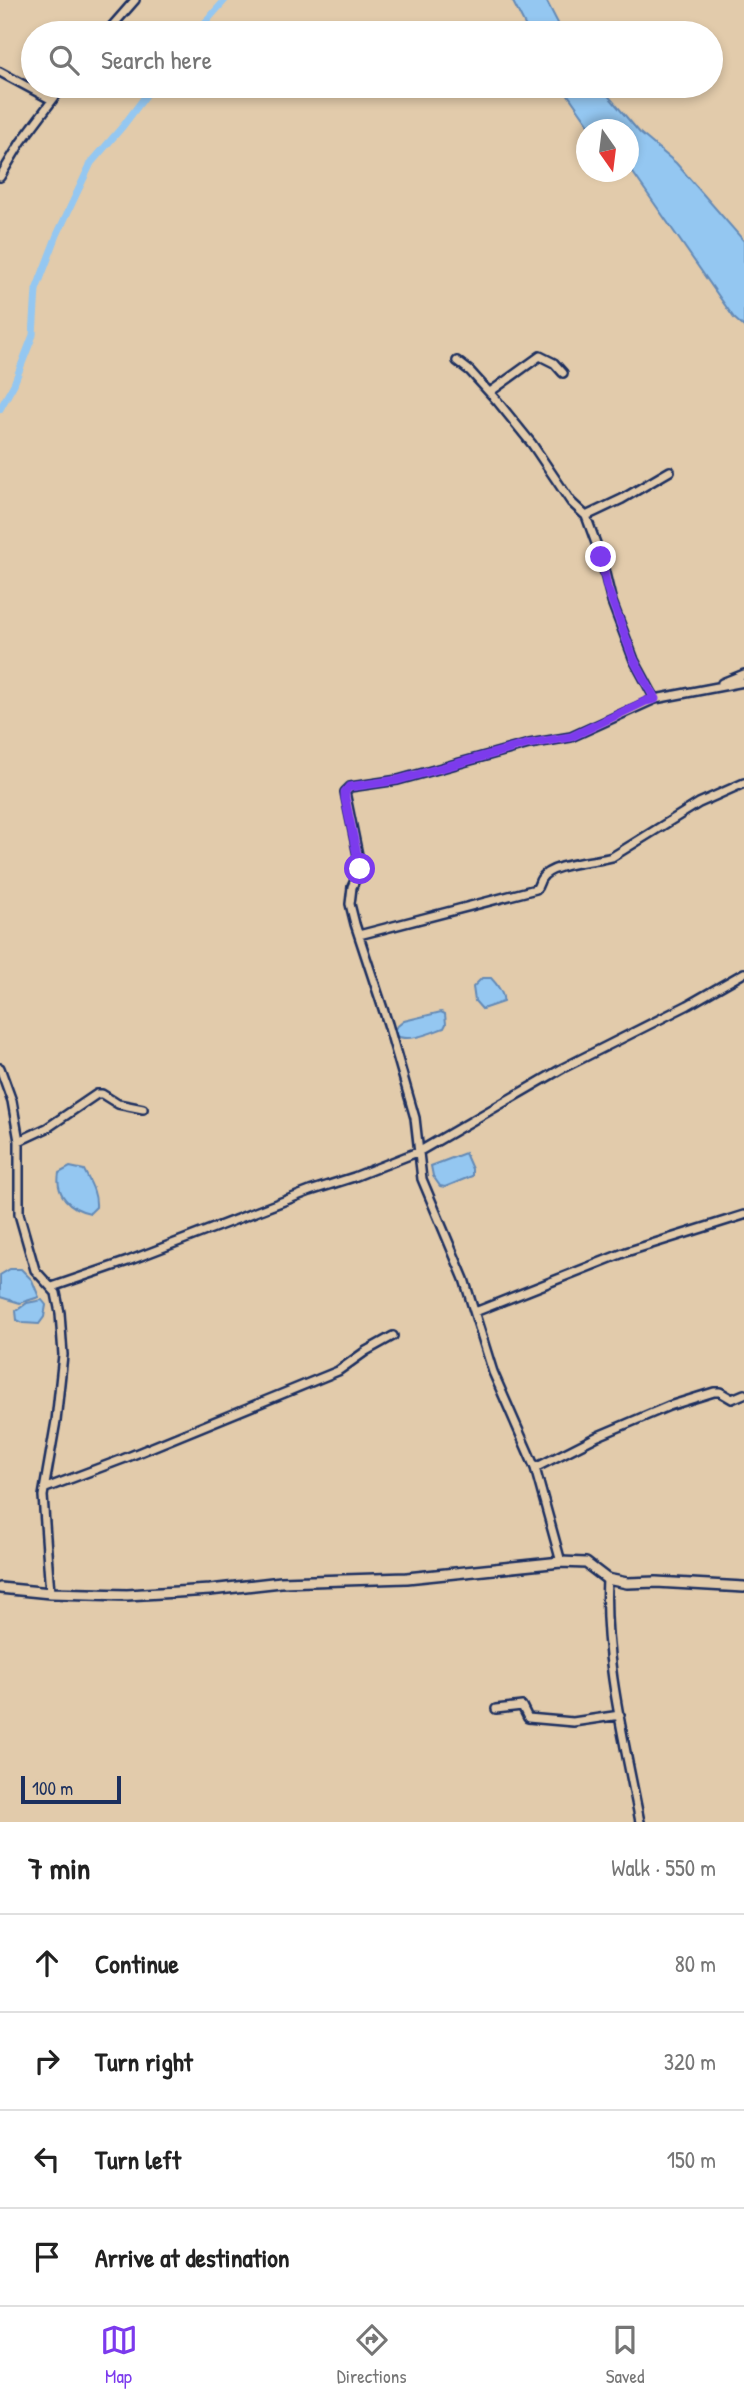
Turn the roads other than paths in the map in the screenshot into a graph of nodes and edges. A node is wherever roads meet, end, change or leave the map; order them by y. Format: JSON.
{"nodes":[{"id":1,"x":135,"y":0,"type":"edge"},
{"id":2,"x":117,"y":21,"type":"edge"},
{"id":3,"x":0,"y":72,"type":"edge"},
{"id":4,"x":21,"y":83,"type":"edge"},
{"id":5,"x":48,"y":98,"type":"edge"},
{"id":6,"x":52,"y":100,"type":"joint"},
{"id":7,"x":0,"y":177,"type":"edge"},
{"id":8,"x":457,"y":361,"type":"dead end"},
{"id":9,"x":563,"y":373,"type":"dead end"},
{"id":10,"x":490,"y":392,"type":"junction"},
{"id":11,"x":670,"y":471,"type":"dead end"},
{"id":12,"x":586,"y":516,"type":"junction"},
{"id":13,"x":744,"y":674,"type":"edge"},
{"id":14,"x":744,"y":682,"type":"edge"},
{"id":15,"x":712,"y":687,"type":"junction"},
{"id":16,"x":655,"y":699,"type":"junction"},
{"id":17,"x":744,"y":783,"type":"edge"},
{"id":18,"x":359,"y":935,"type":"junction"},
{"id":19,"x":744,"y":973,"type":"edge"},
{"id":20,"x":0,"y":1068,"type":"edge"},
{"id":21,"x":143,"y":1109,"type":"dead end"},
{"id":22,"x":19,"y":1141,"type":"junction"},
{"id":23,"x":420,"y":1151,"type":"junction"},
{"id":24,"x":744,"y":1215,"type":"edge"},
{"id":25,"x":52,"y":1287,"type":"junction"},
{"id":26,"x":475,"y":1312,"type":"junction"},
{"id":27,"x":393,"y":1336,"type":"dead end"},
{"id":28,"x":744,"y":1394,"type":"edge"},
{"id":29,"x":534,"y":1468,"type":"junction"},
{"id":30,"x":46,"y":1488,"type":"junction"},
{"id":31,"x":561,"y":1562,"type":"junction"},
{"id":32,"x":607,"y":1578,"type":"junction"},
{"id":33,"x":744,"y":1587,"type":"edge"},
{"id":34,"x":0,"y":1588,"type":"edge"},
{"id":35,"x":50,"y":1593,"type":"junction"},
{"id":36,"x":495,"y":1709,"type":"dead end"},
{"id":37,"x":620,"y":1715,"type":"junction"},
{"id":38,"x":640,"y":1822,"type":"edge"}],
"edges":[{"from":1,"to":2,"type":"street"},
{"from":3,"to":4,"type":"street"},
{"from":5,"to":6,"type":"street"},
{"from":6,"to":7,"type":"street"},
{"from":8,"to":10,"type":"street"},
{"from":9,"to":10,"type":"street"},
{"from":10,"to":12,"type":"street"},
{"from":11,"to":12,"type":"street"},
{"from":12,"to":16,"type":"street"},
{"from":13,"to":15,"type":"street"},
{"from":14,"to":15,"type":"street"},
{"from":15,"to":16,"type":"street"},
{"from":16,"to":18,"type":"street"},
{"from":17,"to":18,"type":"street"},
{"from":18,"to":23,"type":"street"},
{"from":19,"to":23,"type":"street"},
{"from":20,"to":22,"type":"street"},
{"from":21,"to":22,"type":"street"},
{"from":22,"to":25,"type":"street"},
{"from":23,"to":25,"type":"street"},
{"from":23,"to":26,"type":"street"},
{"from":24,"to":26,"type":"street"},
{"from":25,"to":30,"type":"street"},
{"from":26,"to":29,"type":"street"},
{"from":27,"to":30,"type":"street"},
{"from":28,"to":29,"type":"street"},
{"from":29,"to":31,"type":"street"},
{"from":30,"to":35,"type":"street"},
{"from":31,"to":32,"type":"street"},
{"from":31,"to":35,"type":"street"},
{"from":32,"to":33,"type":"street"},
{"from":32,"to":37,"type":"street"},
{"from":34,"to":35,"type":"street"},
{"from":36,"to":37,"type":"street"},
{"from":37,"to":38,"type":"street"}]}
